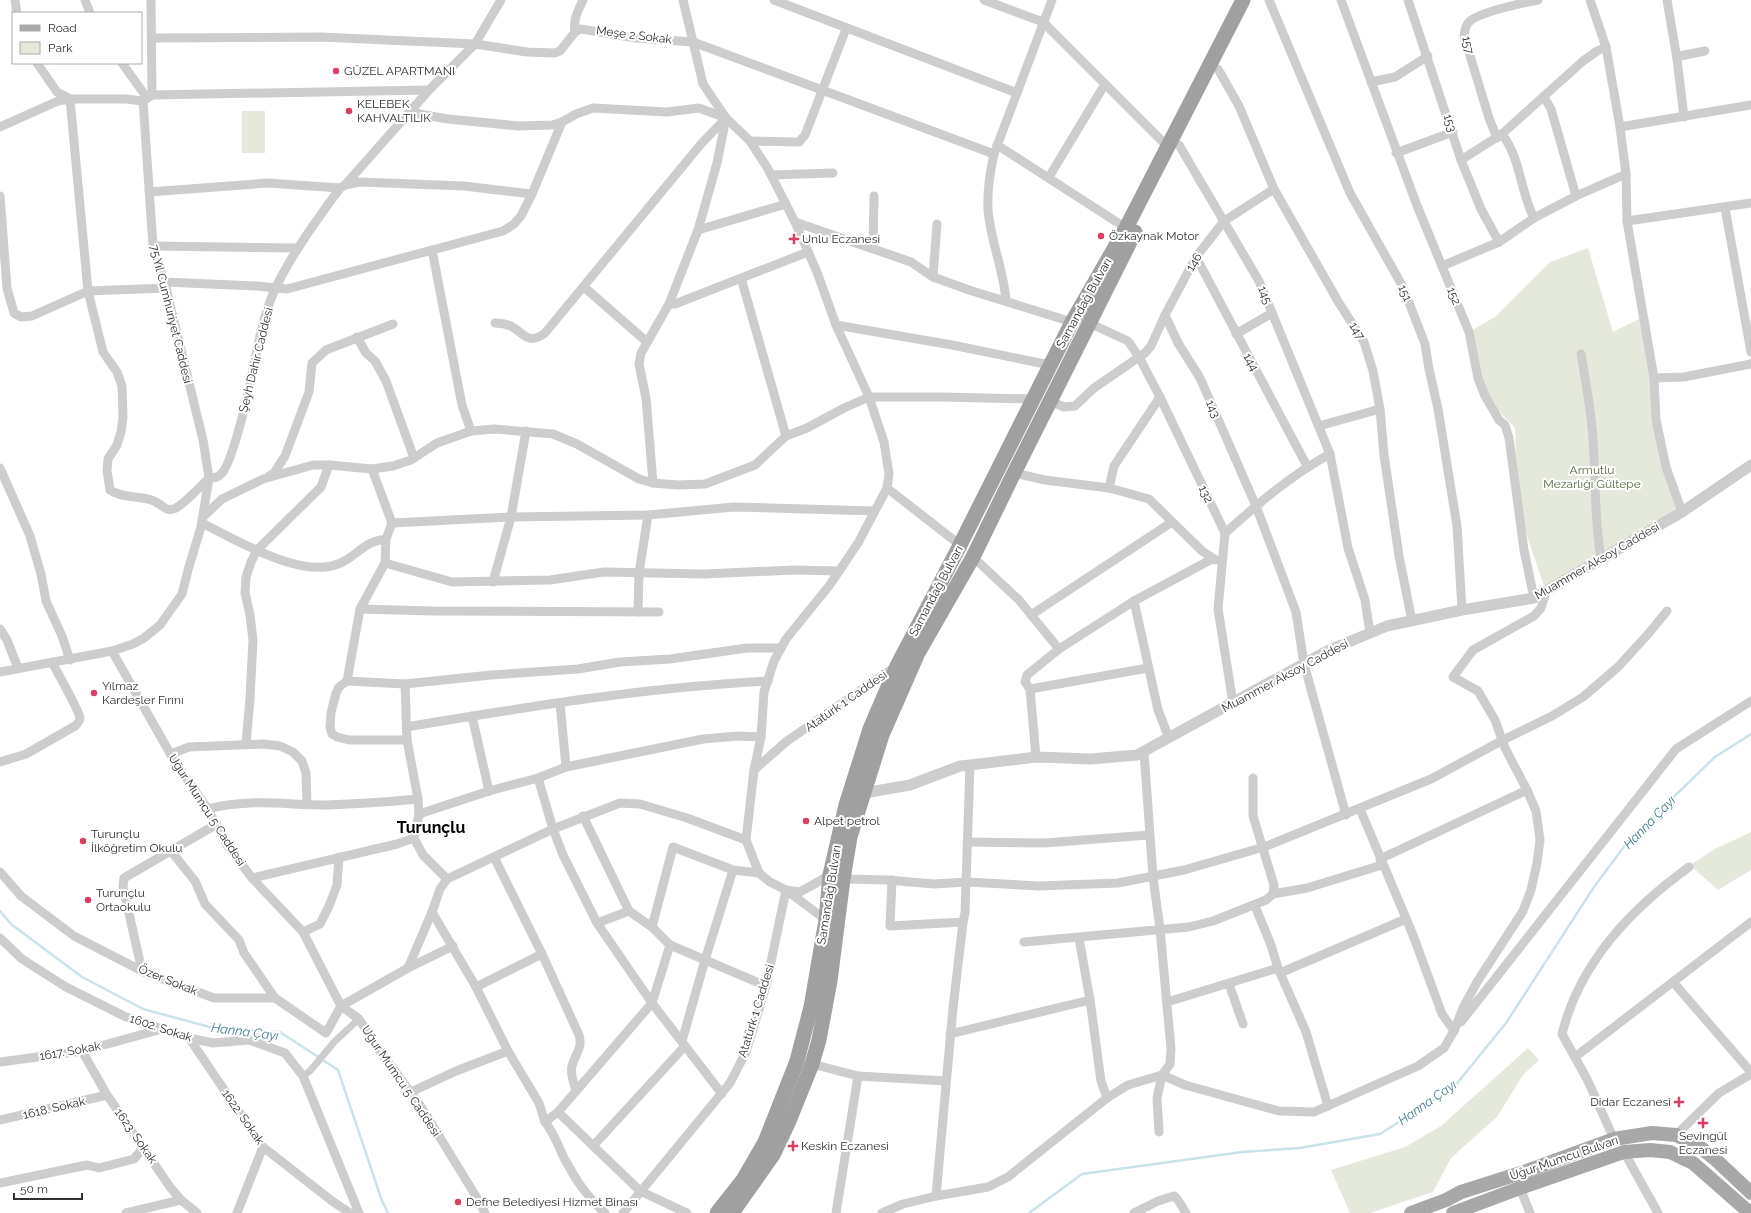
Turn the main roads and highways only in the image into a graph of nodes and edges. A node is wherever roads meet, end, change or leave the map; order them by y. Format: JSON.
{"nodes":[{"id":1,"x":1243,"y":0,"type":"edge"},
{"id":2,"x":1254,"y":0,"type":"edge"},
{"id":3,"x":1173,"y":146,"type":"junction"},
{"id":4,"x":836,"y":877,"type":"junction"},
{"id":5,"x":1751,"y":1193,"type":"edge"},
{"id":6,"x":717,"y":1213,"type":"edge"},
{"id":7,"x":732,"y":1213,"type":"edge"},
{"id":8,"x":1411,"y":1213,"type":"edge"},
{"id":9,"x":1453,"y":1213,"type":"edge"},
{"id":10,"x":1750,"y":1213,"type":"edge"}],
"edges":[{"from":1,"to":3,"type":"highway","name":"Samandağ Bulvarı"},
{"from":2,"to":3,"type":"highway","name":"Samandağ Bulvarı"},
{"from":3,"to":4,"type":"highway","name":"Samandağ Bulvarı"},
{"from":3,"to":4,"type":"highway","name":"Samandağ Bulvarı"},
{"from":4,"to":6,"type":"highway","name":"Samandağ Bulvarı"},
{"from":4,"to":7,"type":"highway","name":"Samandağ Bulvarı"},
{"from":5,"to":8,"type":"main road","name":"Uğur Mumcu Bulvarı"},
{"from":9,"to":10,"type":"main road","name":"Uğur Mumcu Bulvarı"}]}
